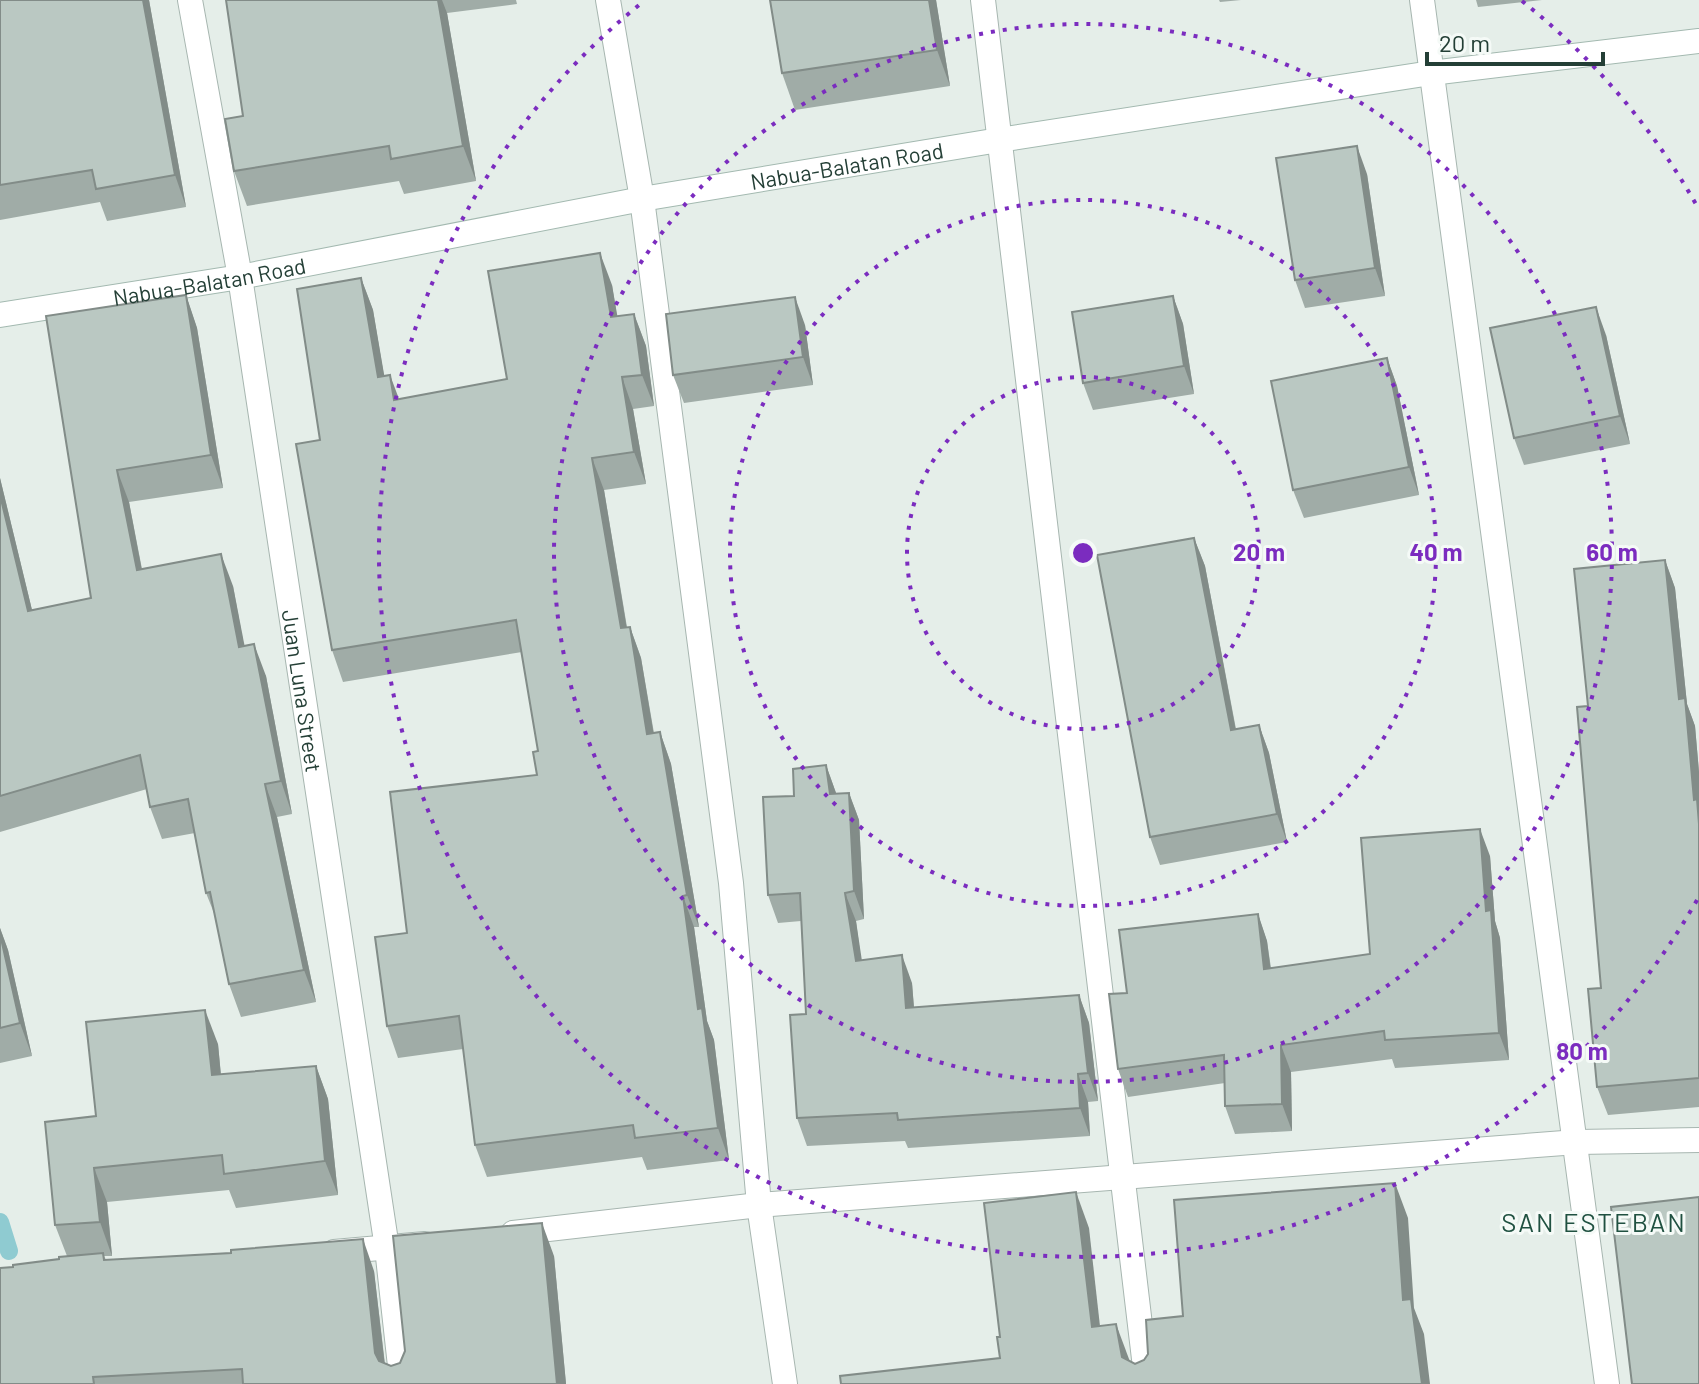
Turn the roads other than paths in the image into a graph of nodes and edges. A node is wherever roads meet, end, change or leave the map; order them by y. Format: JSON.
{"nodes":[{"id":1,"x":190,"y":0,"type":"edge"},
{"id":2,"x":608,"y":0,"type":"edge"},
{"id":3,"x":983,"y":0,"type":"edge"},
{"id":4,"x":1422,"y":0,"type":"edge"},
{"id":5,"x":1699,"y":41,"type":"edge"},
{"id":6,"x":1431,"y":73,"type":"junction"},
{"id":7,"x":999,"y":140,"type":"junction"},
{"id":8,"x":642,"y":199,"type":"junction"},
{"id":9,"x":240,"y":277,"type":"junction"},
{"id":10,"x":0,"y":315,"type":"edge"},
{"id":11,"x":1699,"y":1140,"type":"edge"},
{"id":12,"x":1577,"y":1142,"type":"junction"},
{"id":13,"x":1121,"y":1178,"type":"junction"},
{"id":14,"x":759,"y":1205,"type":"junction"},
{"id":15,"x":496,"y":1236,"type":"edge"},
{"id":16,"x":449,"y":1241,"type":"edge"},
{"id":17,"x":387,"y":1248,"type":"junction"},
{"id":18,"x":310,"y":1254,"type":"edge"},
{"id":19,"x":402,"y":1384,"type":"edge"},
{"id":20,"x":785,"y":1384,"type":"edge"},
{"id":21,"x":1147,"y":1384,"type":"edge"},
{"id":22,"x":1607,"y":1384,"type":"edge"}],
"edges":[{"from":1,"to":9,"type":"street","name":"Juan Luna Street"},
{"from":2,"to":8,"type":"street"},
{"from":3,"to":7,"type":"street"},
{"from":4,"to":6,"type":"street"},
{"from":5,"to":6,"type":"street","name":"Nabua-Balatan Road"},
{"from":6,"to":7,"type":"street","name":"Nabua-Balatan Road"},
{"from":6,"to":12,"type":"street"},
{"from":7,"to":8,"type":"street","name":"Nabua-Balatan Road"},
{"from":7,"to":13,"type":"street"},
{"from":8,"to":9,"type":"street","name":"Nabua-Balatan Road"},
{"from":8,"to":14,"type":"street"},
{"from":9,"to":10,"type":"street","name":"Nabua-Balatan Road"},
{"from":9,"to":17,"type":"street","name":"Juan Luna Street"},
{"from":11,"to":12,"type":"street"},
{"from":12,"to":13,"type":"street"},
{"from":12,"to":22,"type":"street"},
{"from":13,"to":14,"type":"street"},
{"from":13,"to":21,"type":"street"},
{"from":14,"to":15,"type":"street"},
{"from":14,"to":20,"type":"street"},
{"from":16,"to":17,"type":"street"},
{"from":17,"to":18,"type":"street"},
{"from":17,"to":19,"type":"street","name":"Juan Luna Street"}]}
